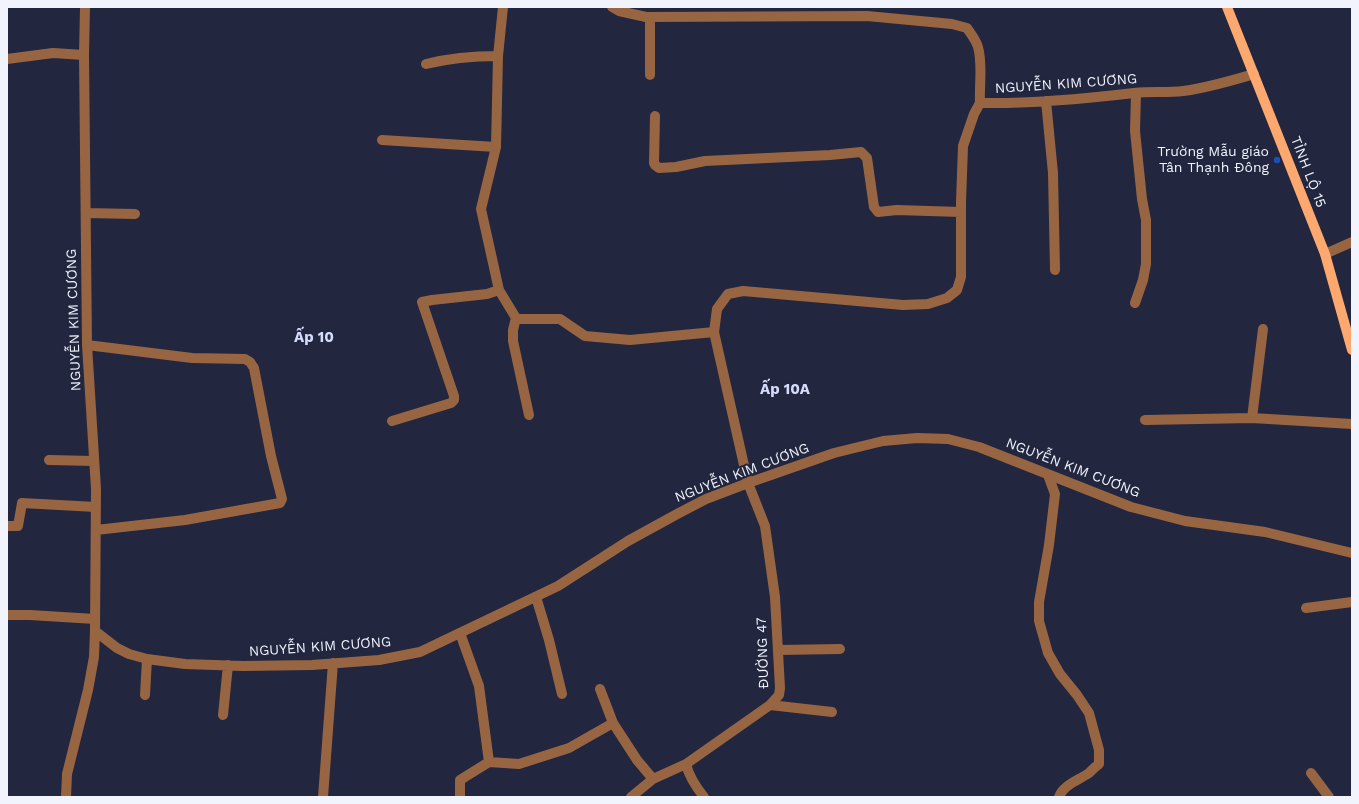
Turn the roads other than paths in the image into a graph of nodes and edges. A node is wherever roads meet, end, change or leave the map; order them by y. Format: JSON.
{"nodes":[{"id":1,"x":85,"y":7,"type":"edge"},
{"id":2,"x":503,"y":7,"type":"edge"},
{"id":3,"x":612,"y":7,"type":"edge"},
{"id":4,"x":1227,"y":7,"type":"edge"},
{"id":5,"x":756,"y":12,"type":"edge"},
{"id":6,"x":650,"y":17,"type":"junction"},
{"id":7,"x":84,"y":55,"type":"junction"},
{"id":8,"x":498,"y":56,"type":"junction"},
{"id":9,"x":7,"y":59,"type":"edge"},
{"id":10,"x":426,"y":64,"type":"dead end"},
{"id":11,"x":1254,"y":74,"type":"junction"},
{"id":12,"x":650,"y":75,"type":"dead end"},
{"id":13,"x":1136,"y":93,"type":"junction"},
{"id":14,"x":1046,"y":101,"type":"junction"},
{"id":15,"x":980,"y":104,"type":"junction"},
{"id":16,"x":655,"y":116,"type":"dead end"},
{"id":17,"x":382,"y":140,"type":"dead end"},
{"id":18,"x":496,"y":146,"type":"junction"},
{"id":19,"x":961,"y":212,"type":"junction"},
{"id":20,"x":86,"y":213,"type":"junction"},
{"id":21,"x":135,"y":214,"type":"dead end"},
{"id":22,"x":1352,"y":242,"type":"edge"},
{"id":23,"x":1325,"y":254,"type":"junction"},
{"id":24,"x":1055,"y":270,"type":"dead end"},
{"id":25,"x":499,"y":290,"type":"junction"},
{"id":26,"x":1135,"y":303,"type":"dead end"},
{"id":27,"x":516,"y":318,"type":"junction"},
{"id":28,"x":1264,"y":329,"type":"dead end"},
{"id":29,"x":714,"y":332,"type":"junction"},
{"id":30,"x":87,"y":345,"type":"junction"},
{"id":31,"x":1352,"y":350,"type":"edge"},
{"id":32,"x":529,"y":416,"type":"dead end"},
{"id":33,"x":1252,"y":418,"type":"junction"},
{"id":34,"x":1145,"y":420,"type":"dead end"},
{"id":35,"x":392,"y":421,"type":"dead end"},
{"id":36,"x":1352,"y":424,"type":"edge"},
{"id":37,"x":49,"y":460,"type":"dead end"},
{"id":38,"x":94,"y":461,"type":"junction"},
{"id":39,"x":1048,"y":475,"type":"junction"},
{"id":40,"x":748,"y":483,"type":"junction"},
{"id":41,"x":96,"y":508,"type":"junction"},
{"id":42,"x":7,"y":526,"type":"edge"},
{"id":43,"x":96,"y":530,"type":"junction"},
{"id":44,"x":1352,"y":553,"type":"edge"},
{"id":45,"x":536,"y":597,"type":"junction"},
{"id":46,"x":1352,"y":602,"type":"edge"},
{"id":47,"x":1306,"y":608,"type":"dead end"},
{"id":48,"x":7,"y":615,"type":"edge"},
{"id":49,"x":95,"y":619,"type":"junction"},
{"id":50,"x":95,"y":632,"type":"junction"},
{"id":51,"x":460,"y":633,"type":"junction"},
{"id":52,"x":840,"y":649,"type":"dead end"},
{"id":53,"x":778,"y":650,"type":"junction"},
{"id":54,"x":147,"y":659,"type":"junction"},
{"id":55,"x":333,"y":663,"type":"junction"},
{"id":56,"x":228,"y":666,"type":"junction"},
{"id":57,"x":600,"y":689,"type":"dead end"},
{"id":58,"x":562,"y":694,"type":"dead end"},
{"id":59,"x":145,"y":695,"type":"dead end"},
{"id":60,"x":770,"y":705,"type":"junction"},
{"id":61,"x":832,"y":712,"type":"dead end"},
{"id":62,"x":223,"y":715,"type":"dead end"},
{"id":63,"x":613,"y":723,"type":"junction"},
{"id":64,"x":489,"y":762,"type":"junction"},
{"id":65,"x":686,"y":764,"type":"junction"},
{"id":66,"x":1311,"y":773,"type":"dead end"},
{"id":67,"x":653,"y":779,"type":"junction"},
{"id":68,"x":66,"y":797,"type":"edge"},
{"id":69,"x":323,"y":797,"type":"edge"},
{"id":70,"x":460,"y":797,"type":"edge"},
{"id":71,"x":631,"y":797,"type":"edge"},
{"id":72,"x":704,"y":797,"type":"edge"},
{"id":73,"x":1059,"y":797,"type":"edge"},
{"id":74,"x":1329,"y":797,"type":"edge"}],
"edges":[{"from":1,"to":7,"type":"street","name":"NGUYỄN KIM CƯƠNG"},
{"from":2,"to":8,"type":"street"},
{"from":3,"to":6,"type":"street","name":"NGUYỄN KIM CƯƠNG"},
{"from":4,"to":11,"type":"main road","name":"TỈNH LỘ 15"},
{"from":5,"to":6,"type":"street","name":"NGUYỄN KIM CƯƠNG"},
{"from":5,"to":15,"type":"street","name":"NGUYỄN KIM CƯƠNG"},
{"from":6,"to":12,"type":"street"},
{"from":7,"to":9,"type":"street"},
{"from":7,"to":20,"type":"street","name":"NGUYỄN KIM CƯƠNG"},
{"from":8,"to":10,"type":"street"},
{"from":8,"to":18,"type":"street"},
{"from":11,"to":13,"type":"street","name":"NGUYỄN KIM CƯƠNG"},
{"from":11,"to":23,"type":"main road","name":"TỈNH LỘ 15"},
{"from":13,"to":14,"type":"street","name":"NGUYỄN KIM CƯƠNG"},
{"from":13,"to":26,"type":"street"},
{"from":14,"to":15,"type":"street","name":"NGUYỄN KIM CƯƠNG"},
{"from":14,"to":24,"type":"street"},
{"from":15,"to":19,"type":"street"},
{"from":16,"to":19,"type":"street"},
{"from":17,"to":18,"type":"street"},
{"from":18,"to":25,"type":"street"},
{"from":19,"to":29,"type":"street"},
{"from":20,"to":21,"type":"street"},
{"from":20,"to":30,"type":"street","name":"NGUYỄN KIM CƯƠNG"},
{"from":22,"to":23,"type":"street"},
{"from":23,"to":31,"type":"main road","name":"TỈNH LỘ 15"},
{"from":25,"to":27,"type":"street"},
{"from":25,"to":35,"type":"street"},
{"from":27,"to":29,"type":"street"},
{"from":27,"to":32,"type":"street"},
{"from":28,"to":33,"type":"street"},
{"from":29,"to":40,"type":"street","name":"ĐƯỜNG 47"},
{"from":30,"to":38,"type":"street","name":"NGUYỄN KIM CƯƠNG"},
{"from":30,"to":43,"type":"street"},
{"from":33,"to":34,"type":"street"},
{"from":33,"to":36,"type":"street"},
{"from":37,"to":38,"type":"street"},
{"from":38,"to":41,"type":"street","name":"NGUYỄN KIM CƯƠNG"},
{"from":39,"to":40,"type":"street","name":"NGUYỄN KIM CƯƠNG"},
{"from":39,"to":44,"type":"street","name":"NGUYỄN KIM CƯƠNG"},
{"from":39,"to":73,"type":"street"},
{"from":40,"to":45,"type":"street","name":"NGUYỄN KIM CƯƠNG"},
{"from":40,"to":53,"type":"street","name":"ĐƯỜNG 47"},
{"from":41,"to":42,"type":"street"},
{"from":41,"to":43,"type":"street","name":"NGUYỄN KIM CƯƠNG"},
{"from":43,"to":49,"type":"street","name":"NGUYỄN KIM CƯƠNG"},
{"from":45,"to":51,"type":"street","name":"NGUYỄN KIM CƯƠNG"},
{"from":45,"to":58,"type":"street"},
{"from":46,"to":47,"type":"street"},
{"from":48,"to":49,"type":"street"},
{"from":49,"to":50,"type":"street","name":"NGUYỄN KIM CƯƠNG"},
{"from":50,"to":54,"type":"street","name":"NGUYỄN KIM CƯƠNG"},
{"from":50,"to":68,"type":"street","name":"NGUYỄN KIM CƯƠNG"},
{"from":51,"to":55,"type":"street","name":"NGUYỄN KIM CƯƠNG"},
{"from":51,"to":64,"type":"street"},
{"from":52,"to":53,"type":"street"},
{"from":53,"to":60,"type":"street","name":"ĐƯỜNG 47"},
{"from":54,"to":56,"type":"street","name":"NGUYỄN KIM CƯƠNG"},
{"from":54,"to":59,"type":"street"},
{"from":55,"to":56,"type":"street","name":"NGUYỄN KIM CƯƠNG"},
{"from":55,"to":69,"type":"street"},
{"from":56,"to":62,"type":"street"},
{"from":57,"to":63,"type":"street"},
{"from":60,"to":61,"type":"street"},
{"from":60,"to":65,"type":"street","name":"ĐƯỜNG 47"},
{"from":63,"to":64,"type":"street"},
{"from":63,"to":67,"type":"street"},
{"from":64,"to":70,"type":"street"},
{"from":65,"to":67,"type":"street","name":"ĐƯỜNG 47"},
{"from":65,"to":72,"type":"street"},
{"from":66,"to":74,"type":"street"},
{"from":67,"to":71,"type":"street","name":"ĐƯỜNG 47"}]}
